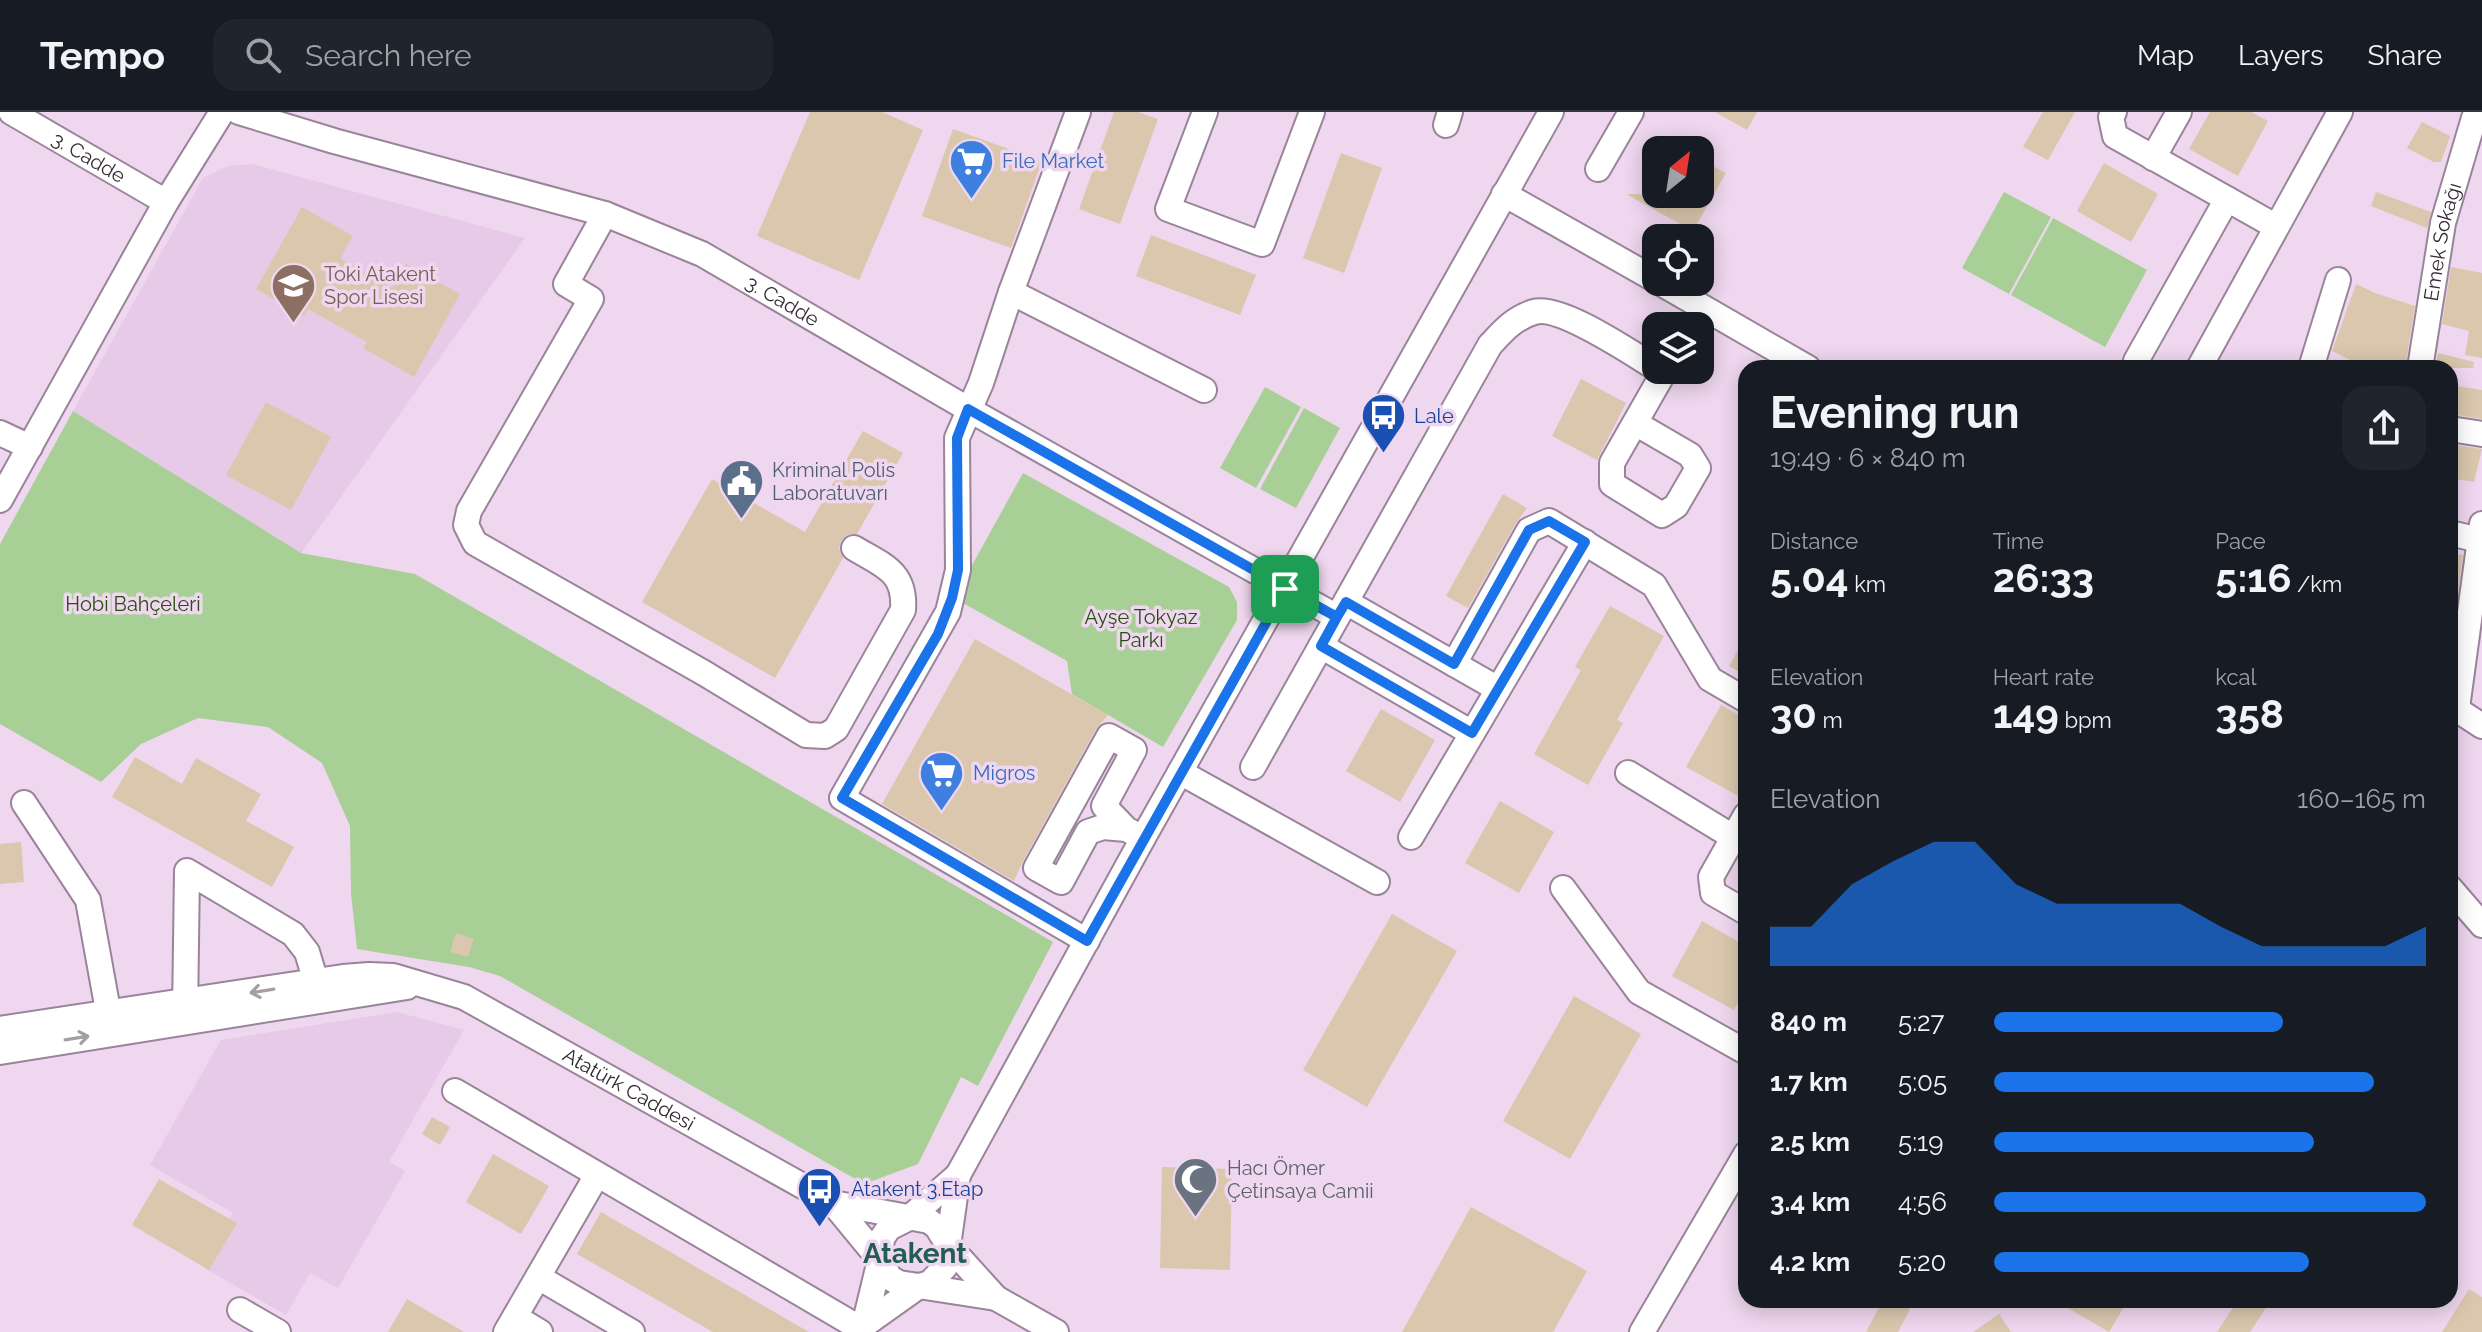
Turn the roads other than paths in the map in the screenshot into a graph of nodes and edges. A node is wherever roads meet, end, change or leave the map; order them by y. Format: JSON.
{"nodes":[{"id":1,"x":11,"y":112,"type":"edge"},
{"id":2,"x":222,"y":112,"type":"edge"},
{"id":3,"x":239,"y":112,"type":"edge"},
{"id":4,"x":1078,"y":112,"type":"edge"},
{"id":5,"x":1205,"y":112,"type":"edge"},
{"id":6,"x":1312,"y":112,"type":"edge"},
{"id":7,"x":1551,"y":112,"type":"edge"},
{"id":8,"x":1631,"y":112,"type":"edge"},
{"id":9,"x":2114,"y":112,"type":"edge"},
{"id":10,"x":2179,"y":112,"type":"edge"},
{"id":11,"x":2340,"y":112,"type":"edge"},
{"id":12,"x":2477,"y":115,"type":"edge"},
{"id":13,"x":2153,"y":158,"type":"junction"},
{"id":14,"x":1598,"y":169,"type":"dead end"},
{"id":15,"x":1504,"y":194,"type":"junction"},
{"id":16,"x":2227,"y":199,"type":"junction"},
{"id":17,"x":166,"y":202,"type":"junction"},
{"id":18,"x":605,"y":214,"type":"junction"},
{"id":19,"x":2275,"y":226,"type":"junction"},
{"id":20,"x":1642,"y":272,"type":"edge"},
{"id":21,"x":2338,"y":280,"type":"dead end"},
{"id":22,"x":1011,"y":292,"type":"junction"},
{"id":23,"x":1676,"y":296,"type":"edge"},
{"id":24,"x":1695,"y":312,"type":"edge"},
{"id":25,"x":1714,"y":324,"type":"edge"},
{"id":26,"x":1642,"y":359,"type":"edge"},
{"id":27,"x":1791,"y":360,"type":"edge"},
{"id":28,"x":2137,"y":360,"type":"edge"},
{"id":29,"x":2203,"y":360,"type":"edge"},
{"id":30,"x":2313,"y":360,"type":"edge"},
{"id":31,"x":2421,"y":360,"type":"edge"},
{"id":32,"x":1655,"y":384,"type":"edge"},
{"id":33,"x":1204,"y":390,"type":"dead end"},
{"id":34,"x":968,"y":409,"type":"junction"},
{"id":35,"x":1635,"y":423,"type":"dead end"},
{"id":36,"x":2458,"y":430,"type":"edge"},
{"id":37,"x":0,"y":433,"type":"edge"},
{"id":38,"x":2482,"y":434,"type":"edge"},
{"id":39,"x":30,"y":447,"type":"junction"},
{"id":40,"x":0,"y":500,"type":"edge"},
{"id":41,"x":2481,"y":532,"type":"edge"},
{"id":42,"x":2458,"y":533,"type":"edge"},
{"id":43,"x":1585,"y":542,"type":"junction"},
{"id":44,"x":854,"y":548,"type":"dead end"},
{"id":45,"x":1285,"y":589,"type":"junction"},
{"id":46,"x":1342,"y":609,"type":"junction"},
{"id":47,"x":1321,"y":646,"type":"junction"},
{"id":48,"x":1454,"y":664,"type":"junction"},
{"id":49,"x":2458,"y":675,"type":"edge"},
{"id":50,"x":1498,"y":689,"type":"junction"},
{"id":51,"x":1738,"y":695,"type":"edge"},
{"id":52,"x":2458,"y":709,"type":"edge"},
{"id":53,"x":2482,"y":726,"type":"edge"},
{"id":54,"x":1472,"y":733,"type":"junction"},
{"id":55,"x":1253,"y":767,"type":"dead end"},
{"id":56,"x":1180,"y":772,"type":"junction"},
{"id":57,"x":1628,"y":773,"type":"dead end"},
{"id":58,"x":24,"y":803,"type":"dead end"},
{"id":59,"x":1738,"y":829,"type":"edge"},
{"id":60,"x":1134,"y":833,"type":"junction"},
{"id":61,"x":1411,"y":837,"type":"dead end"},
{"id":62,"x":1733,"y":837,"type":"junction"},
{"id":63,"x":1377,"y":882,"type":"dead end"},
{"id":64,"x":1563,"y":888,"type":"dead end"},
{"id":65,"x":2458,"y":897,"type":"edge"},
{"id":66,"x":1738,"y":908,"type":"edge"},
{"id":67,"x":2482,"y":925,"type":"edge"},
{"id":68,"x":1087,"y":941,"type":"junction"},
{"id":69,"x":316,"y":982,"type":"junction"},
{"id":70,"x":421,"y":985,"type":"junction"},
{"id":71,"x":185,"y":1012,"type":"junction"},
{"id":72,"x":111,"y":1023,"type":"junction"},
{"id":73,"x":0,"y":1029,"type":"edge"},
{"id":74,"x":1738,"y":1048,"type":"edge"},
{"id":75,"x":0,"y":1052,"type":"edge"},
{"id":76,"x":455,"y":1091,"type":"dead end"},
{"id":77,"x":1738,"y":1168,"type":"edge"},
{"id":78,"x":597,"y":1175,"type":"junction"},
{"id":79,"x":958,"y":1175,"type":"junction"},
{"id":80,"x":833,"y":1203,"type":"junction"},
{"id":81,"x":909,"y":1218,"type":"junction"},
{"id":82,"x":948,"y":1245,"type":"junction"},
{"id":83,"x":880,"y":1260,"type":"junction"},
{"id":84,"x":538,"y":1277,"type":"junction"},
{"id":85,"x":919,"y":1286,"type":"junction"},
{"id":86,"x":996,"y":1298,"type":"junction"},
{"id":87,"x":240,"y":1310,"type":"dead end"},
{"id":88,"x":510,"y":1325,"type":"edge"},
{"id":89,"x":864,"y":1328,"type":"edge"},
{"id":90,"x":278,"y":1332,"type":"edge"},
{"id":91,"x":540,"y":1332,"type":"edge"},
{"id":92,"x":632,"y":1332,"type":"edge"},
{"id":93,"x":1056,"y":1332,"type":"edge"},
{"id":94,"x":1642,"y":1332,"type":"edge"}],
"edges":[{"from":1,"to":17,"type":"street","name":"3. Cadde"},
{"from":2,"to":17,"type":"street"},
{"from":3,"to":18,"type":"street","name":"3. Cadde"},
{"from":4,"to":22,"type":"street"},
{"from":5,"to":6,"type":"street"},
{"from":7,"to":15,"type":"street"},
{"from":8,"to":14,"type":"street"},
{"from":9,"to":13,"type":"street"},
{"from":10,"to":13,"type":"street"},
{"from":11,"to":19,"type":"street"},
{"from":12,"to":31,"type":"street","name":"Emek Sokağı"},
{"from":13,"to":16,"type":"street"},
{"from":15,"to":20,"type":"street"},
{"from":15,"to":45,"type":"street"},
{"from":16,"to":19,"type":"street"},
{"from":16,"to":28,"type":"street"},
{"from":17,"to":39,"type":"street"},
{"from":18,"to":34,"type":"street","name":"3. Cadde"},
{"from":18,"to":44,"type":"street"},
{"from":19,"to":29,"type":"street"},
{"from":21,"to":30,"type":"street"},
{"from":22,"to":33,"type":"street"},
{"from":22,"to":34,"type":"street"},
{"from":23,"to":24,"type":"street"},
{"from":25,"to":27,"type":"street"},
{"from":26,"to":46,"type":"street"},
{"from":32,"to":35,"type":"street"},
{"from":34,"to":45,"type":"street","name":"3. Cadde"},
{"from":34,"to":68,"type":"street"},
{"from":36,"to":38,"type":"street"},
{"from":37,"to":39,"type":"street"},
{"from":39,"to":40,"type":"street"},
{"from":41,"to":42,"type":"street"},
{"from":41,"to":49,"type":"street"},
{"from":43,"to":48,"type":"street"},
{"from":43,"to":50,"type":"street"},
{"from":43,"to":51,"type":"street"},
{"from":45,"to":46,"type":"street","name":"3. Cadde"},
{"from":45,"to":56,"type":"street"},
{"from":46,"to":47,"type":"street"},
{"from":46,"to":48,"type":"street","name":"3. Cadde"},
{"from":47,"to":54,"type":"street"},
{"from":47,"to":55,"type":"street"},
{"from":48,"to":50,"type":"street","name":"3. Cadde"},
{"from":50,"to":54,"type":"street"},
{"from":52,"to":53,"type":"street"},
{"from":54,"to":61,"type":"street"},
{"from":56,"to":60,"type":"street"},
{"from":56,"to":63,"type":"street"},
{"from":57,"to":62,"type":"street"},
{"from":58,"to":72,"type":"street"},
{"from":59,"to":62,"type":"street"},
{"from":60,"to":60,"type":"street"},
{"from":60,"to":68,"type":"street"},
{"from":62,"to":66,"type":"street"},
{"from":64,"to":74,"type":"street"},
{"from":65,"to":67,"type":"street"},
{"from":68,"to":79,"type":"street"},
{"from":69,"to":70,"type":"street","name":"Atatürk Caddesi"},
{"from":69,"to":71,"type":"street","name":"Atatürk Caddesi","one_way":true},
{"from":69,"to":71,"type":"street"},
{"from":70,"to":71,"type":"street","name":"Atatürk Caddesi"},
{"from":70,"to":80,"type":"street","name":"Atatürk Caddesi"},
{"from":71,"to":72,"type":"street","name":"Atatürk Caddesi"},
{"from":72,"to":73,"type":"street","name":"Atatürk Caddesi"},
{"from":75,"to":72,"type":"street","name":"Atatürk Caddesi","one_way":true},
{"from":76,"to":78,"type":"street"},
{"from":77,"to":94,"type":"street"},
{"from":78,"to":84,"type":"street"},
{"from":78,"to":89,"type":"street"},
{"from":79,"to":81,"type":"street"},
{"from":79,"to":82,"type":"street"},
{"from":80,"to":81,"type":"street"},
{"from":80,"to":83,"type":"street"},
{"from":81,"to":82,"type":"street"},
{"from":81,"to":83,"type":"street"},
{"from":82,"to":85,"type":"street"},
{"from":82,"to":86,"type":"street"},
{"from":83,"to":85,"type":"street"},
{"from":83,"to":89,"type":"street"},
{"from":84,"to":88,"type":"street"},
{"from":84,"to":92,"type":"street"},
{"from":85,"to":86,"type":"street"},
{"from":85,"to":89,"type":"street"},
{"from":86,"to":93,"type":"street"},
{"from":87,"to":90,"type":"street"},
{"from":88,"to":91,"type":"street"}]}
